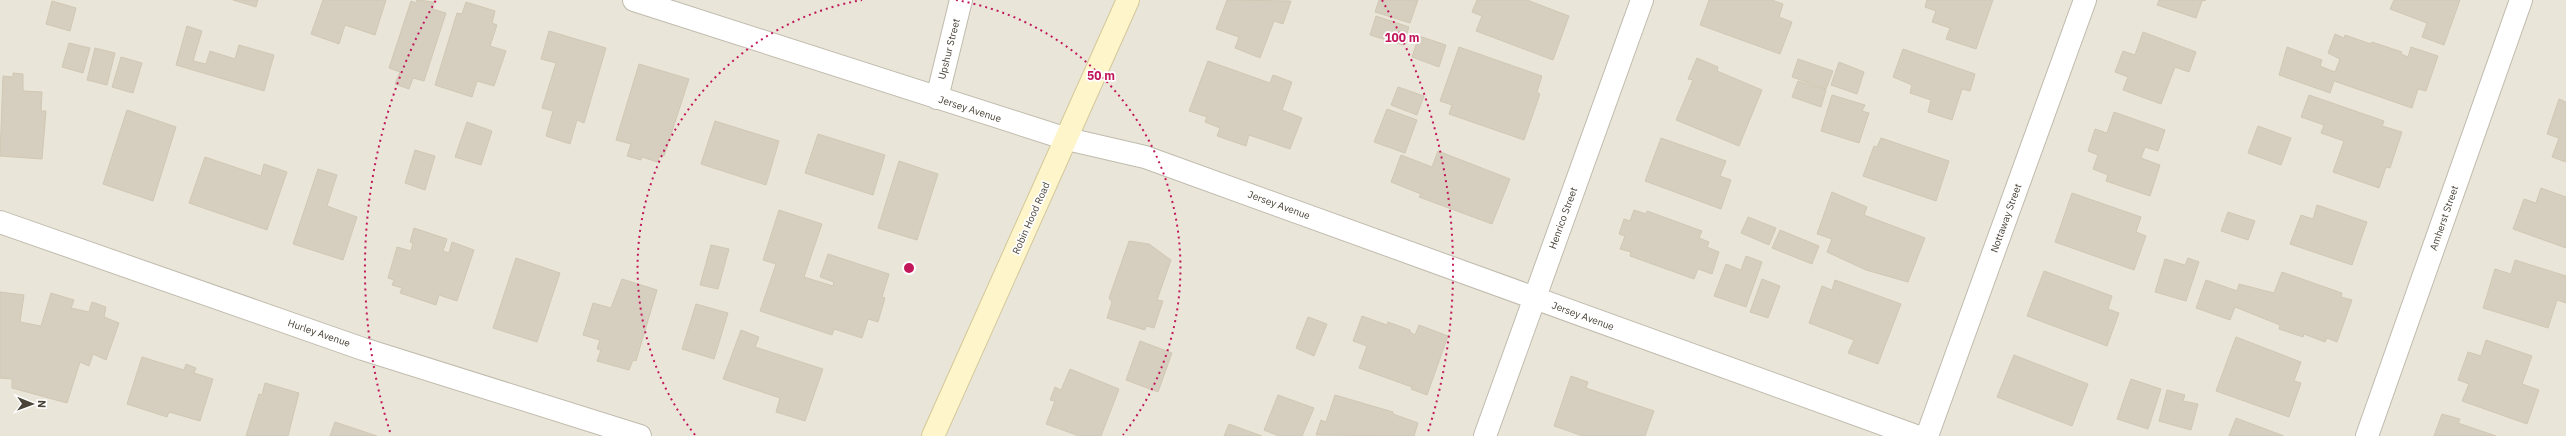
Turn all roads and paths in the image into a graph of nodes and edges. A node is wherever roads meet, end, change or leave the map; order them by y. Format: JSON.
{"nodes":[{"id":1,"x":634,"y":0,"type":"edge"},
{"id":2,"x":961,"y":0,"type":"edge"},
{"id":3,"x":1128,"y":0,"type":"edge"},
{"id":4,"x":1642,"y":0,"type":"edge"},
{"id":5,"x":2085,"y":0,"type":"edge"},
{"id":6,"x":2521,"y":0,"type":"edge"},
{"id":7,"x":937,"y":98,"type":"junction"},
{"id":8,"x":1067,"y":139,"type":"junction"},
{"id":9,"x":0,"y":222,"type":"edge"},
{"id":10,"x":1534,"y":298,"type":"junction"},
{"id":11,"x":640,"y":436,"type":"edge"},
{"id":12,"x":933,"y":436,"type":"edge"},
{"id":13,"x":1485,"y":436,"type":"edge"},
{"id":14,"x":1916,"y":436,"type":"edge"},
{"id":15,"x":1927,"y":436,"type":"edge"},
{"id":16,"x":2367,"y":436,"type":"edge"}],
"edges":[{"from":1,"to":7,"type":"street","name":"Jersey Avenue"},
{"from":2,"to":7,"type":"street","name":"Upshur Street"},
{"from":3,"to":8,"type":"street","name":"Robin Hood Road"},
{"from":4,"to":10,"type":"street","name":"Henrico Street"},
{"from":5,"to":15,"type":"street","name":"Nottaway Street"},
{"from":6,"to":16,"type":"street","name":"Amherst Street"},
{"from":7,"to":8,"type":"street","name":"Jersey Avenue"},
{"from":8,"to":10,"type":"street","name":"Jersey Avenue"},
{"from":8,"to":12,"type":"street","name":"Robin Hood Road"},
{"from":9,"to":11,"type":"street","name":"Hurley Avenue"},
{"from":10,"to":13,"type":"street","name":"Henrico Street"},
{"from":10,"to":14,"type":"street","name":"Jersey Avenue"}]}
